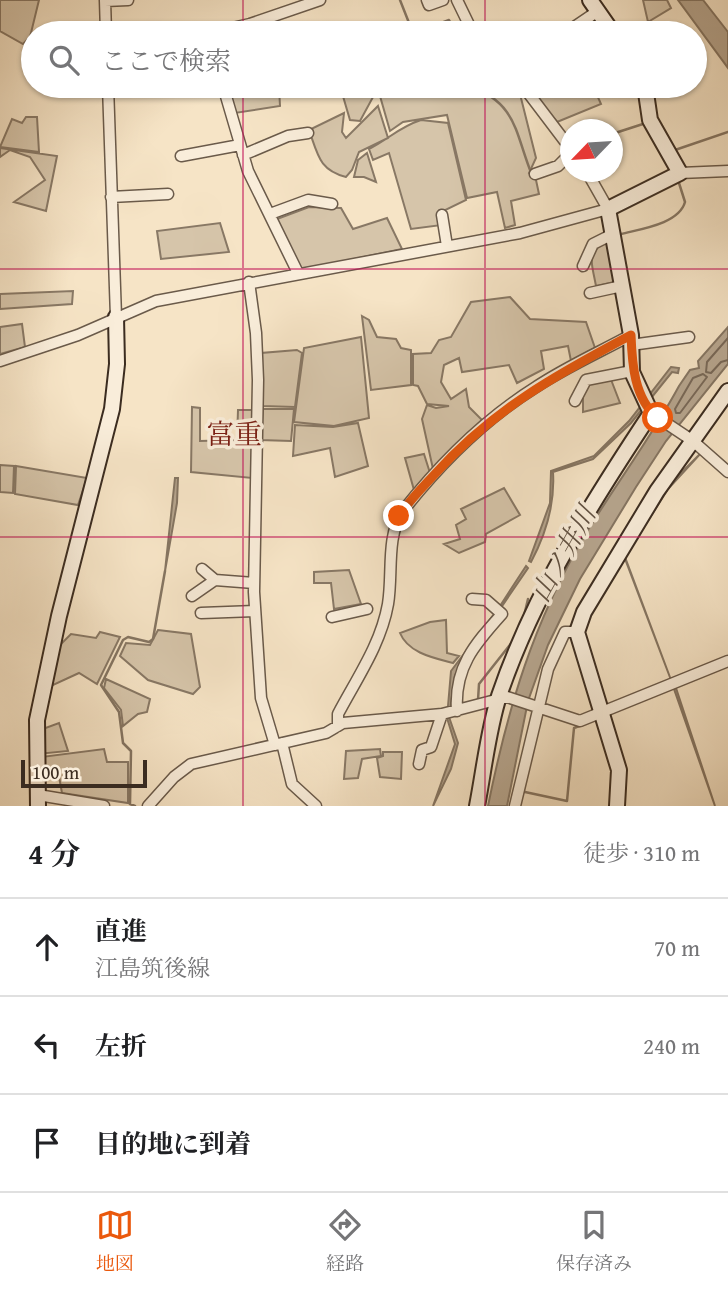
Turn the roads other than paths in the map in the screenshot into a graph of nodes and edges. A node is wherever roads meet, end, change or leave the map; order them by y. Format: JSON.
{"nodes":[{"id":1,"x":128,"y":0,"type":"edge"},
{"id":2,"x":320,"y":0,"type":"edge"},
{"id":3,"x":427,"y":0,"type":"edge"},
{"id":4,"x":443,"y":0,"type":"edge"},
{"id":5,"x":457,"y":0,"type":"edge"},
{"id":6,"x":105,"y":1,"type":"edge"},
{"id":7,"x":594,"y":6,"type":"edge"},
{"id":8,"x":106,"y":21,"type":"edge"},
{"id":9,"x":259,"y":21,"type":"edge"},
{"id":10,"x":467,"y":21,"type":"edge"},
{"id":11,"x":579,"y":21,"type":"edge"},
{"id":12,"x":605,"y":21,"type":"edge"},
{"id":13,"x":108,"y":98,"type":"edge"},
{"id":14,"x":227,"y":98,"type":"edge"},
{"id":15,"x":532,"y":98,"type":"edge"},
{"id":16,"x":647,"y":98,"type":"edge"},
{"id":17,"x":307,"y":133,"type":"dead end"},
{"id":18,"x":560,"y":135,"type":"edge"},
{"id":19,"x":242,"y":150,"type":"junction"},
{"id":20,"x":181,"y":156,"type":"dead end"},
{"id":21,"x":560,"y":164,"type":"edge"},
{"id":22,"x":728,"y":171,"type":"edge"},
{"id":23,"x":680,"y":173,"type":"junction"},
{"id":24,"x":535,"y":174,"type":"dead end"},
{"id":25,"x":593,"y":182,"type":"edge"},
{"id":26,"x":168,"y":194,"type":"dead end"},
{"id":27,"x":111,"y":197,"type":"junction"},
{"id":28,"x":332,"y":204,"type":"dead end"},
{"id":29,"x":608,"y":209,"type":"junction"},
{"id":30,"x":270,"y":214,"type":"junction"},
{"id":31,"x":442,"y":215,"type":"dead end"},
{"id":32,"x":613,"y":234,"type":"junction"},
{"id":33,"x":447,"y":246,"type":"junction"},
{"id":34,"x":583,"y":266,"type":"dead end"},
{"id":35,"x":298,"y":273,"type":"junction"},
{"id":36,"x":249,"y":282,"type":"junction"},
{"id":37,"x":622,"y":286,"type":"junction"},
{"id":38,"x":590,"y":293,"type":"dead end"},
{"id":39,"x":116,"y":317,"type":"junction"},
{"id":40,"x":689,"y":337,"type":"dead end"},
{"id":41,"x":631,"y":340,"type":"junction"},
{"id":42,"x":0,"y":361,"type":"edge"},
{"id":43,"x":632,"y":371,"type":"junction"},
{"id":44,"x":728,"y":391,"type":"edge"},
{"id":45,"x":575,"y":401,"type":"dead end"},
{"id":46,"x":655,"y":415,"type":"junction"},
{"id":47,"x":693,"y":441,"type":"junction"},
{"id":48,"x":728,"y":472,"type":"edge"},
{"id":49,"x":202,"y":569,"type":"dead end"},
{"id":50,"x":215,"y":580,"type":"junction"},
{"id":51,"x":254,"y":583,"type":"junction"},
{"id":52,"x":192,"y":596,"type":"dead end"},
{"id":53,"x":472,"y":599,"type":"dead end"},
{"id":54,"x":367,"y":609,"type":"dead end"},
{"id":55,"x":256,"y":611,"type":"junction"},
{"id":56,"x":201,"y":613,"type":"dead end"},
{"id":57,"x":332,"y":617,"type":"dead end"},
{"id":58,"x":577,"y":632,"type":"junction"},
{"id":59,"x":728,"y":661,"type":"edge"},
{"id":60,"x":503,"y":698,"type":"junction"},
{"id":61,"x":535,"y":706,"type":"junction"},
{"id":62,"x":457,"y":711,"type":"junction"},
{"id":63,"x":602,"y":713,"type":"junction"},
{"id":64,"x":442,"y":714,"type":"junction"},
{"id":65,"x":338,"y":726,"type":"junction"},
{"id":66,"x":278,"y":744,"type":"junction"},
{"id":67,"x":419,"y":764,"type":"dead end"},
{"id":68,"x":38,"y":801,"type":"edge"},
{"id":69,"x":104,"y":806,"type":"edge"},
{"id":70,"x":148,"y":806,"type":"edge"},
{"id":71,"x":316,"y":806,"type":"edge"},
{"id":72,"x":477,"y":806,"type":"edge"},
{"id":73,"x":515,"y":806,"type":"edge"},
{"id":74,"x":617,"y":806,"type":"edge"}],
"edges":[{"from":1,"to":6,"type":"street"},
{"from":2,"to":9,"type":"street"},
{"from":3,"to":4,"type":"street"},
{"from":5,"to":10,"type":"street"},
{"from":6,"to":8,"type":"street"},
{"from":7,"to":11,"type":"street"},
{"from":7,"to":12,"type":"street"},
{"from":13,"to":27,"type":"street"},
{"from":14,"to":19,"type":"street"},
{"from":15,"to":18,"type":"street"},
{"from":16,"to":23,"type":"street"},
{"from":17,"to":19,"type":"street"},
{"from":19,"to":20,"type":"street"},
{"from":19,"to":30,"type":"street"},
{"from":21,"to":24,"type":"street"},
{"from":22,"to":23,"type":"street"},
{"from":23,"to":29,"type":"street"},
{"from":25,"to":29,"type":"street"},
{"from":26,"to":27,"type":"street"},
{"from":27,"to":39,"type":"street"},
{"from":28,"to":30,"type":"street"},
{"from":29,"to":32,"type":"street"},
{"from":29,"to":33,"type":"street"},
{"from":30,"to":35,"type":"street"},
{"from":31,"to":33,"type":"street"},
{"from":32,"to":34,"type":"street"},
{"from":32,"to":37,"type":"street"},
{"from":33,"to":35,"type":"street"},
{"from":35,"to":36,"type":"street"},
{"from":36,"to":39,"type":"street"},
{"from":36,"to":51,"type":"street"},
{"from":37,"to":38,"type":"street"},
{"from":37,"to":41,"type":"street"},
{"from":39,"to":42,"type":"street"},
{"from":39,"to":68,"type":"street"},
{"from":40,"to":41,"type":"street"},
{"from":41,"to":43,"type":"street"},
{"from":41,"to":65,"type":"street"},
{"from":43,"to":45,"type":"street"},
{"from":43,"to":46,"type":"street"},
{"from":44,"to":47,"type":"street"},
{"from":46,"to":47,"type":"street"},
{"from":46,"to":60,"type":"street"},
{"from":47,"to":48,"type":"street"},
{"from":47,"to":58,"type":"street"},
{"from":49,"to":50,"type":"street"},
{"from":50,"to":51,"type":"street"},
{"from":50,"to":52,"type":"street"},
{"from":51,"to":55,"type":"street"},
{"from":53,"to":62,"type":"street"},
{"from":54,"to":57,"type":"street"},
{"from":55,"to":56,"type":"street"},
{"from":55,"to":66,"type":"street"},
{"from":58,"to":61,"type":"street"},
{"from":58,"to":63,"type":"street"},
{"from":59,"to":63,"type":"street"},
{"from":60,"to":61,"type":"street"},
{"from":60,"to":62,"type":"street"},
{"from":60,"to":72,"type":"street"},
{"from":61,"to":63,"type":"street"},
{"from":61,"to":73,"type":"street"},
{"from":62,"to":64,"type":"street"},
{"from":63,"to":74,"type":"street"},
{"from":64,"to":65,"type":"street"},
{"from":64,"to":67,"type":"street"},
{"from":65,"to":66,"type":"street"},
{"from":66,"to":70,"type":"street"},
{"from":66,"to":71,"type":"street"},
{"from":68,"to":69,"type":"street"}]}
